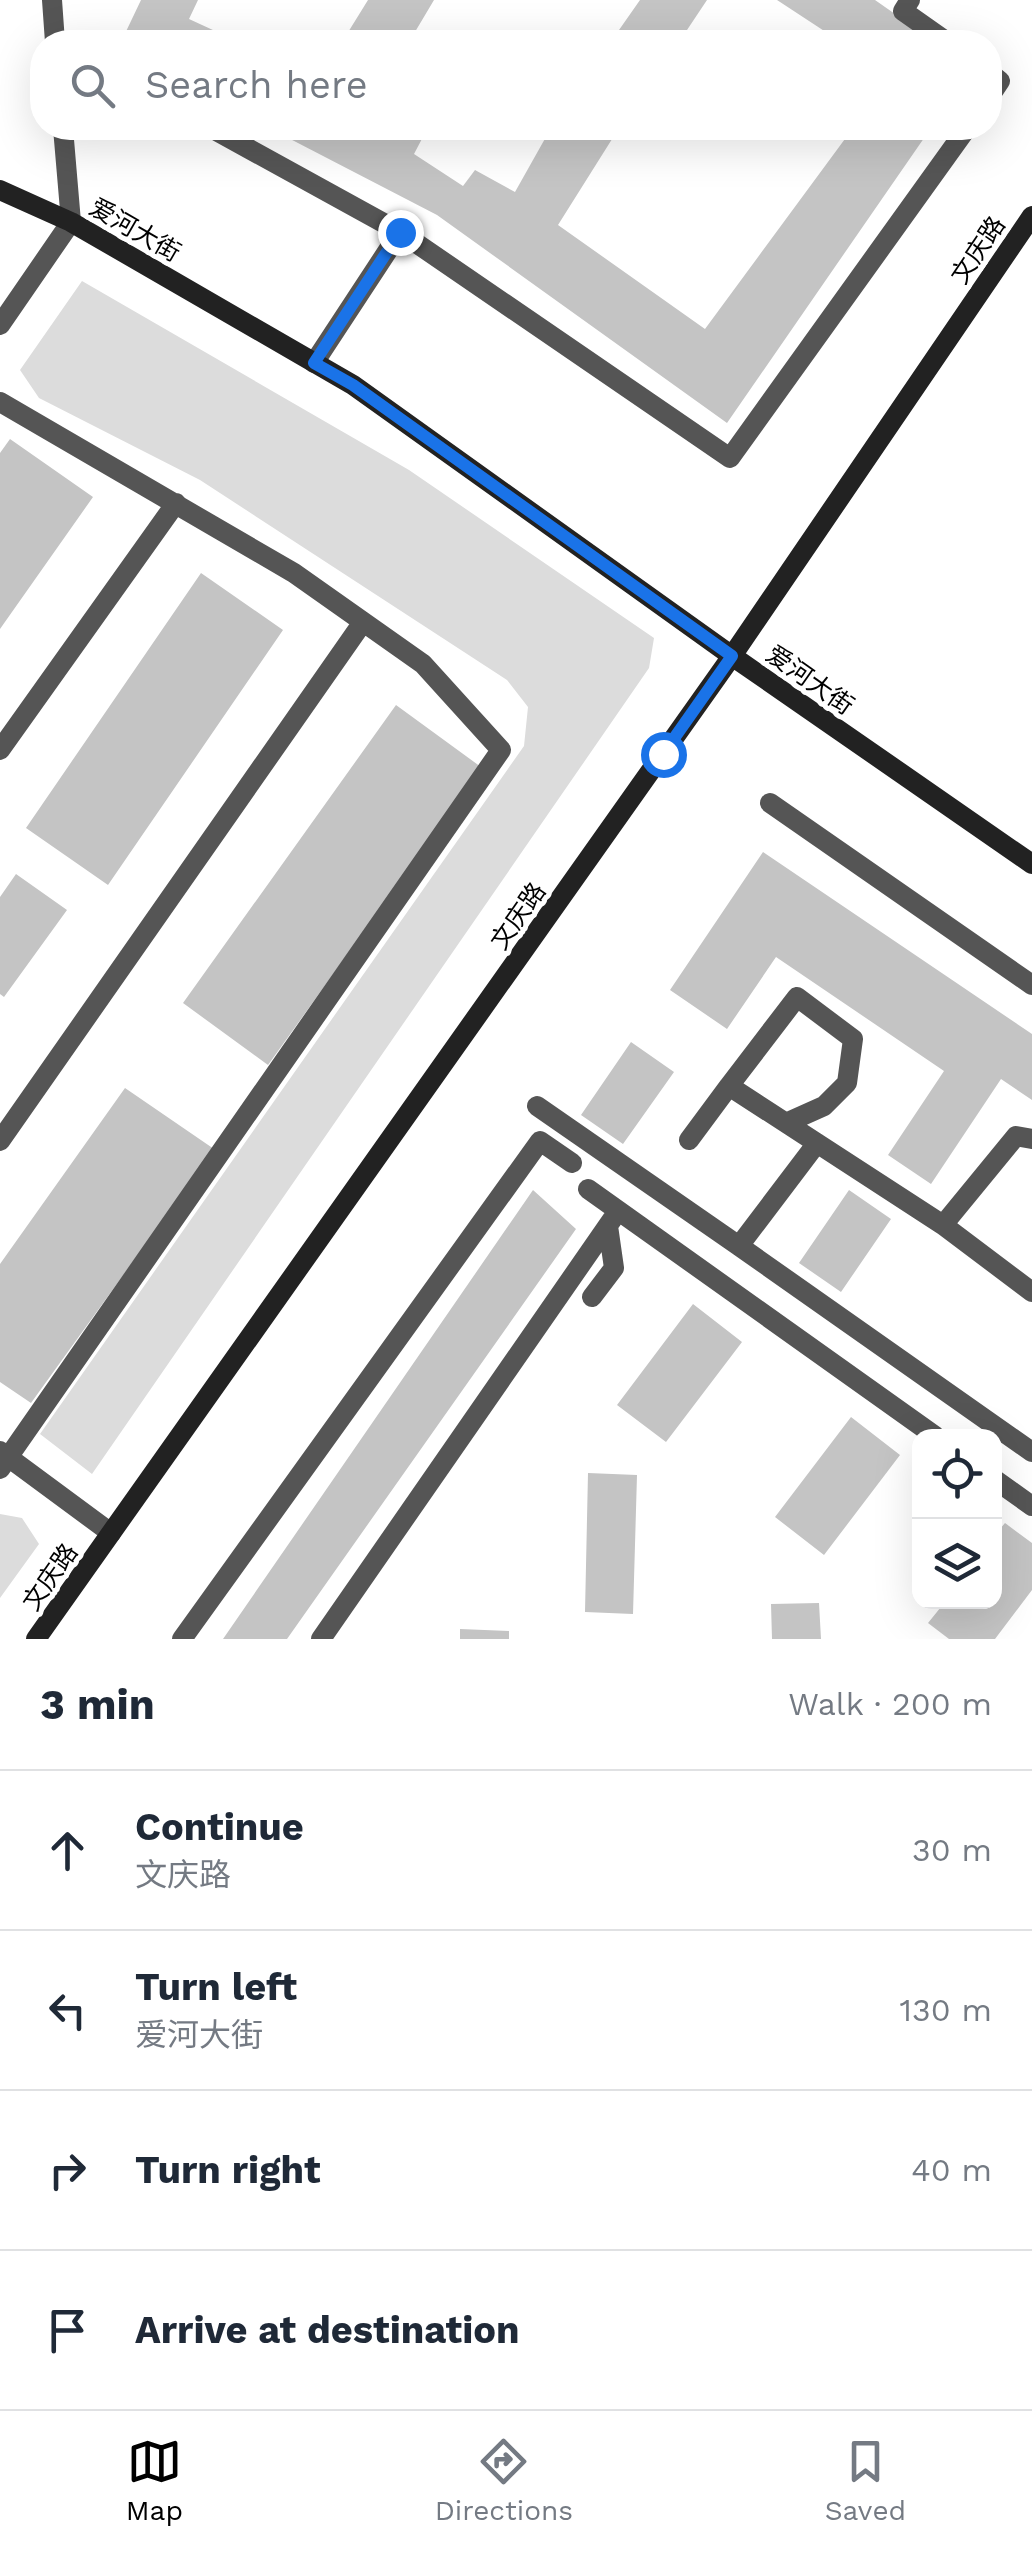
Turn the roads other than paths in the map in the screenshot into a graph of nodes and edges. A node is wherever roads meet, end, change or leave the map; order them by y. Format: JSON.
{"nodes":[{"id":1,"x":52,"y":0,"type":"edge"},
{"id":2,"x":910,"y":0,"type":"edge"},
{"id":3,"x":55,"y":30,"type":"edge"},
{"id":4,"x":930,"y":30,"type":"edge"},
{"id":5,"x":63,"y":140,"type":"edge"},
{"id":6,"x":233,"y":140,"type":"edge"},
{"id":7,"x":958,"y":140,"type":"edge"},
{"id":8,"x":0,"y":190,"type":"edge"},
{"id":9,"x":1032,"y":216,"type":"edge"},
{"id":10,"x":70,"y":222,"type":"junction"},
{"id":11,"x":400,"y":232,"type":"junction"},
{"id":12,"x":0,"y":325,"type":"edge"},
{"id":13,"x":314,"y":363,"type":"junction"},
{"id":14,"x":0,"y":402,"type":"edge"},
{"id":15,"x":176,"y":503,"type":"junction"},
{"id":16,"x":363,"y":622,"type":"junction"},
{"id":17,"x":732,"y":656,"type":"junction"},
{"id":18,"x":0,"y":750,"type":"edge"},
{"id":19,"x":770,"y":804,"type":"dead end"},
{"id":20,"x":1032,"y":864,"type":"edge"},
{"id":21,"x":1032,"y":986,"type":"edge"},
{"id":22,"x":729,"y":1086,"type":"junction"},
{"id":23,"x":537,"y":1106,"type":"dead end"},
{"id":24,"x":786,"y":1123,"type":"junction"},
{"id":25,"x":1032,"y":1139,"type":"edge"},
{"id":26,"x":689,"y":1140,"type":"dead end"},
{"id":27,"x":0,"y":1141,"type":"edge"},
{"id":28,"x":817,"y":1143,"type":"junction"},
{"id":29,"x":572,"y":1164,"type":"dead end"},
{"id":30,"x":588,"y":1188,"type":"dead end"},
{"id":31,"x":613,"y":1218,"type":"junction"},
{"id":32,"x":943,"y":1225,"type":"junction"},
{"id":33,"x":739,"y":1246,"type":"junction"},
{"id":34,"x":1032,"y":1292,"type":"edge"},
{"id":35,"x":592,"y":1297,"type":"dead end"},
{"id":36,"x":925,"y":1429,"type":"edge"},
{"id":37,"x":1032,"y":1452,"type":"edge"},
{"id":38,"x":3,"y":1459,"type":"edge"},
{"id":39,"x":1002,"y":1485,"type":"edge"},
{"id":40,"x":1032,"y":1506,"type":"edge"},
{"id":41,"x":111,"y":1533,"type":"junction"},
{"id":42,"x":36,"y":1639,"type":"edge"},
{"id":43,"x":182,"y":1639,"type":"edge"},
{"id":44,"x":322,"y":1639,"type":"edge"}],
"edges":[{"from":1,"to":3,"type":"street"},
{"from":2,"to":4,"type":"street"},
{"from":5,"to":10,"type":"street"},
{"from":6,"to":11,"type":"street"},
{"from":7,"to":11,"type":"street"},
{"from":8,"to":10,"type":"street","name":"爱河大街"},
{"from":9,"to":17,"type":"street","name":"文庆路"},
{"from":10,"to":12,"type":"street"},
{"from":10,"to":13,"type":"street","name":"爱河大街"},
{"from":11,"to":13,"type":"street"},
{"from":13,"to":17,"type":"street","name":"爱河大街"},
{"from":14,"to":15,"type":"street"},
{"from":15,"to":16,"type":"street"},
{"from":15,"to":18,"type":"street"},
{"from":16,"to":27,"type":"street"},
{"from":16,"to":38,"type":"street"},
{"from":17,"to":20,"type":"street","name":"爱河大街"},
{"from":17,"to":41,"type":"street","name":"文庆路"},
{"from":19,"to":21,"type":"street"},
{"from":22,"to":24,"type":"street"},
{"from":22,"to":24,"type":"street"},
{"from":22,"to":26,"type":"street"},
{"from":23,"to":33,"type":"street"},
{"from":24,"to":28,"type":"street"},
{"from":25,"to":32,"type":"street"},
{"from":28,"to":32,"type":"street"},
{"from":28,"to":33,"type":"street"},
{"from":29,"to":43,"type":"street"},
{"from":30,"to":31,"type":"street"},
{"from":31,"to":35,"type":"street"},
{"from":31,"to":36,"type":"street"},
{"from":31,"to":44,"type":"street"},
{"from":32,"to":34,"type":"street"},
{"from":33,"to":37,"type":"street"},
{"from":38,"to":41,"type":"street"},
{"from":39,"to":40,"type":"street"},
{"from":41,"to":42,"type":"street","name":"文庆路"}]}
